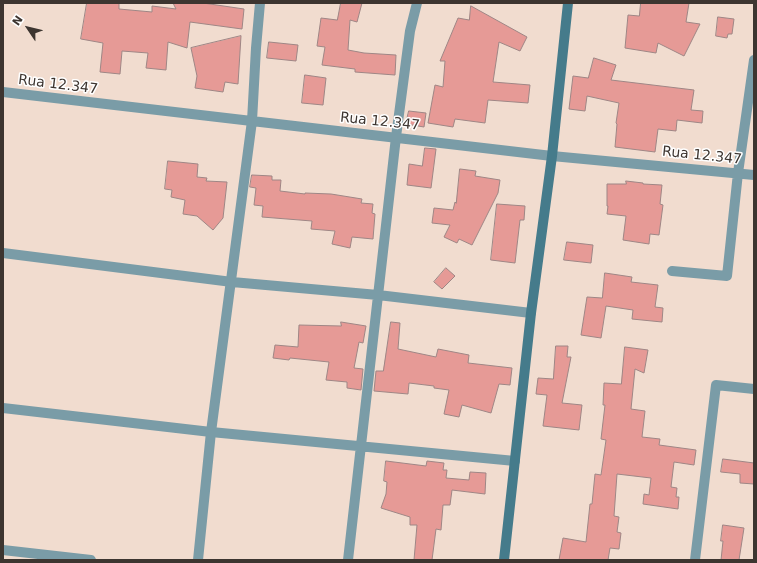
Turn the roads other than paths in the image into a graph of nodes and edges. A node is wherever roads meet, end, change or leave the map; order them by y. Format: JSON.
{"nodes":[{"id":1,"x":260,"y":3,"type":"edge"},
{"id":2,"x":417,"y":3,"type":"edge"},
{"id":3,"x":568,"y":3,"type":"edge"},
{"id":4,"x":754,"y":60,"type":"edge"},
{"id":5,"x":3,"y":92,"type":"edge"},
{"id":6,"x":252,"y":121,"type":"junction"},
{"id":7,"x":396,"y":137,"type":"junction"},
{"id":8,"x":552,"y":156,"type":"junction"},
{"id":9,"x":738,"y":173,"type":"junction"},
{"id":10,"x":754,"y":175,"type":"edge"},
{"id":11,"x":3,"y":253,"type":"edge"},
{"id":12,"x":672,"y":271,"type":"dead end"},
{"id":13,"x":232,"y":282,"type":"junction"},
{"id":14,"x":378,"y":295,"type":"junction"},
{"id":15,"x":531,"y":313,"type":"junction"},
{"id":16,"x":754,"y":389,"type":"edge"},
{"id":17,"x":3,"y":408,"type":"edge"},
{"id":18,"x":211,"y":432,"type":"junction"},
{"id":19,"x":361,"y":446,"type":"junction"},
{"id":20,"x":515,"y":461,"type":"junction"},
{"id":21,"x":3,"y":550,"type":"edge"},
{"id":22,"x":91,"y":560,"type":"edge"},
{"id":23,"x":198,"y":560,"type":"edge"},
{"id":24,"x":348,"y":560,"type":"edge"},
{"id":25,"x":504,"y":560,"type":"edge"},
{"id":26,"x":695,"y":560,"type":"edge"}],
"edges":[{"from":1,"to":6,"type":"street"},
{"from":2,"to":7,"type":"street"},
{"from":3,"to":8,"type":"street"},
{"from":4,"to":9,"type":"street"},
{"from":5,"to":6,"type":"street","name":"Rua 12.347"},
{"from":6,"to":7,"type":"street","name":"Rua 12.347"},
{"from":6,"to":13,"type":"street"},
{"from":7,"to":8,"type":"street","name":"Rua 12.347"},
{"from":7,"to":14,"type":"street"},
{"from":8,"to":9,"type":"street","name":"Rua 12.347"},
{"from":8,"to":15,"type":"street"},
{"from":9,"to":10,"type":"street","name":"Rua 12.347"},
{"from":9,"to":12,"type":"street"},
{"from":11,"to":13,"type":"street"},
{"from":13,"to":14,"type":"street"},
{"from":13,"to":18,"type":"street"},
{"from":14,"to":15,"type":"street"},
{"from":14,"to":19,"type":"street"},
{"from":15,"to":20,"type":"street"},
{"from":16,"to":26,"type":"street"},
{"from":17,"to":18,"type":"street"},
{"from":18,"to":19,"type":"street"},
{"from":18,"to":23,"type":"street"},
{"from":19,"to":20,"type":"street"},
{"from":19,"to":24,"type":"street"},
{"from":20,"to":25,"type":"street"},
{"from":21,"to":22,"type":"street"}]}
